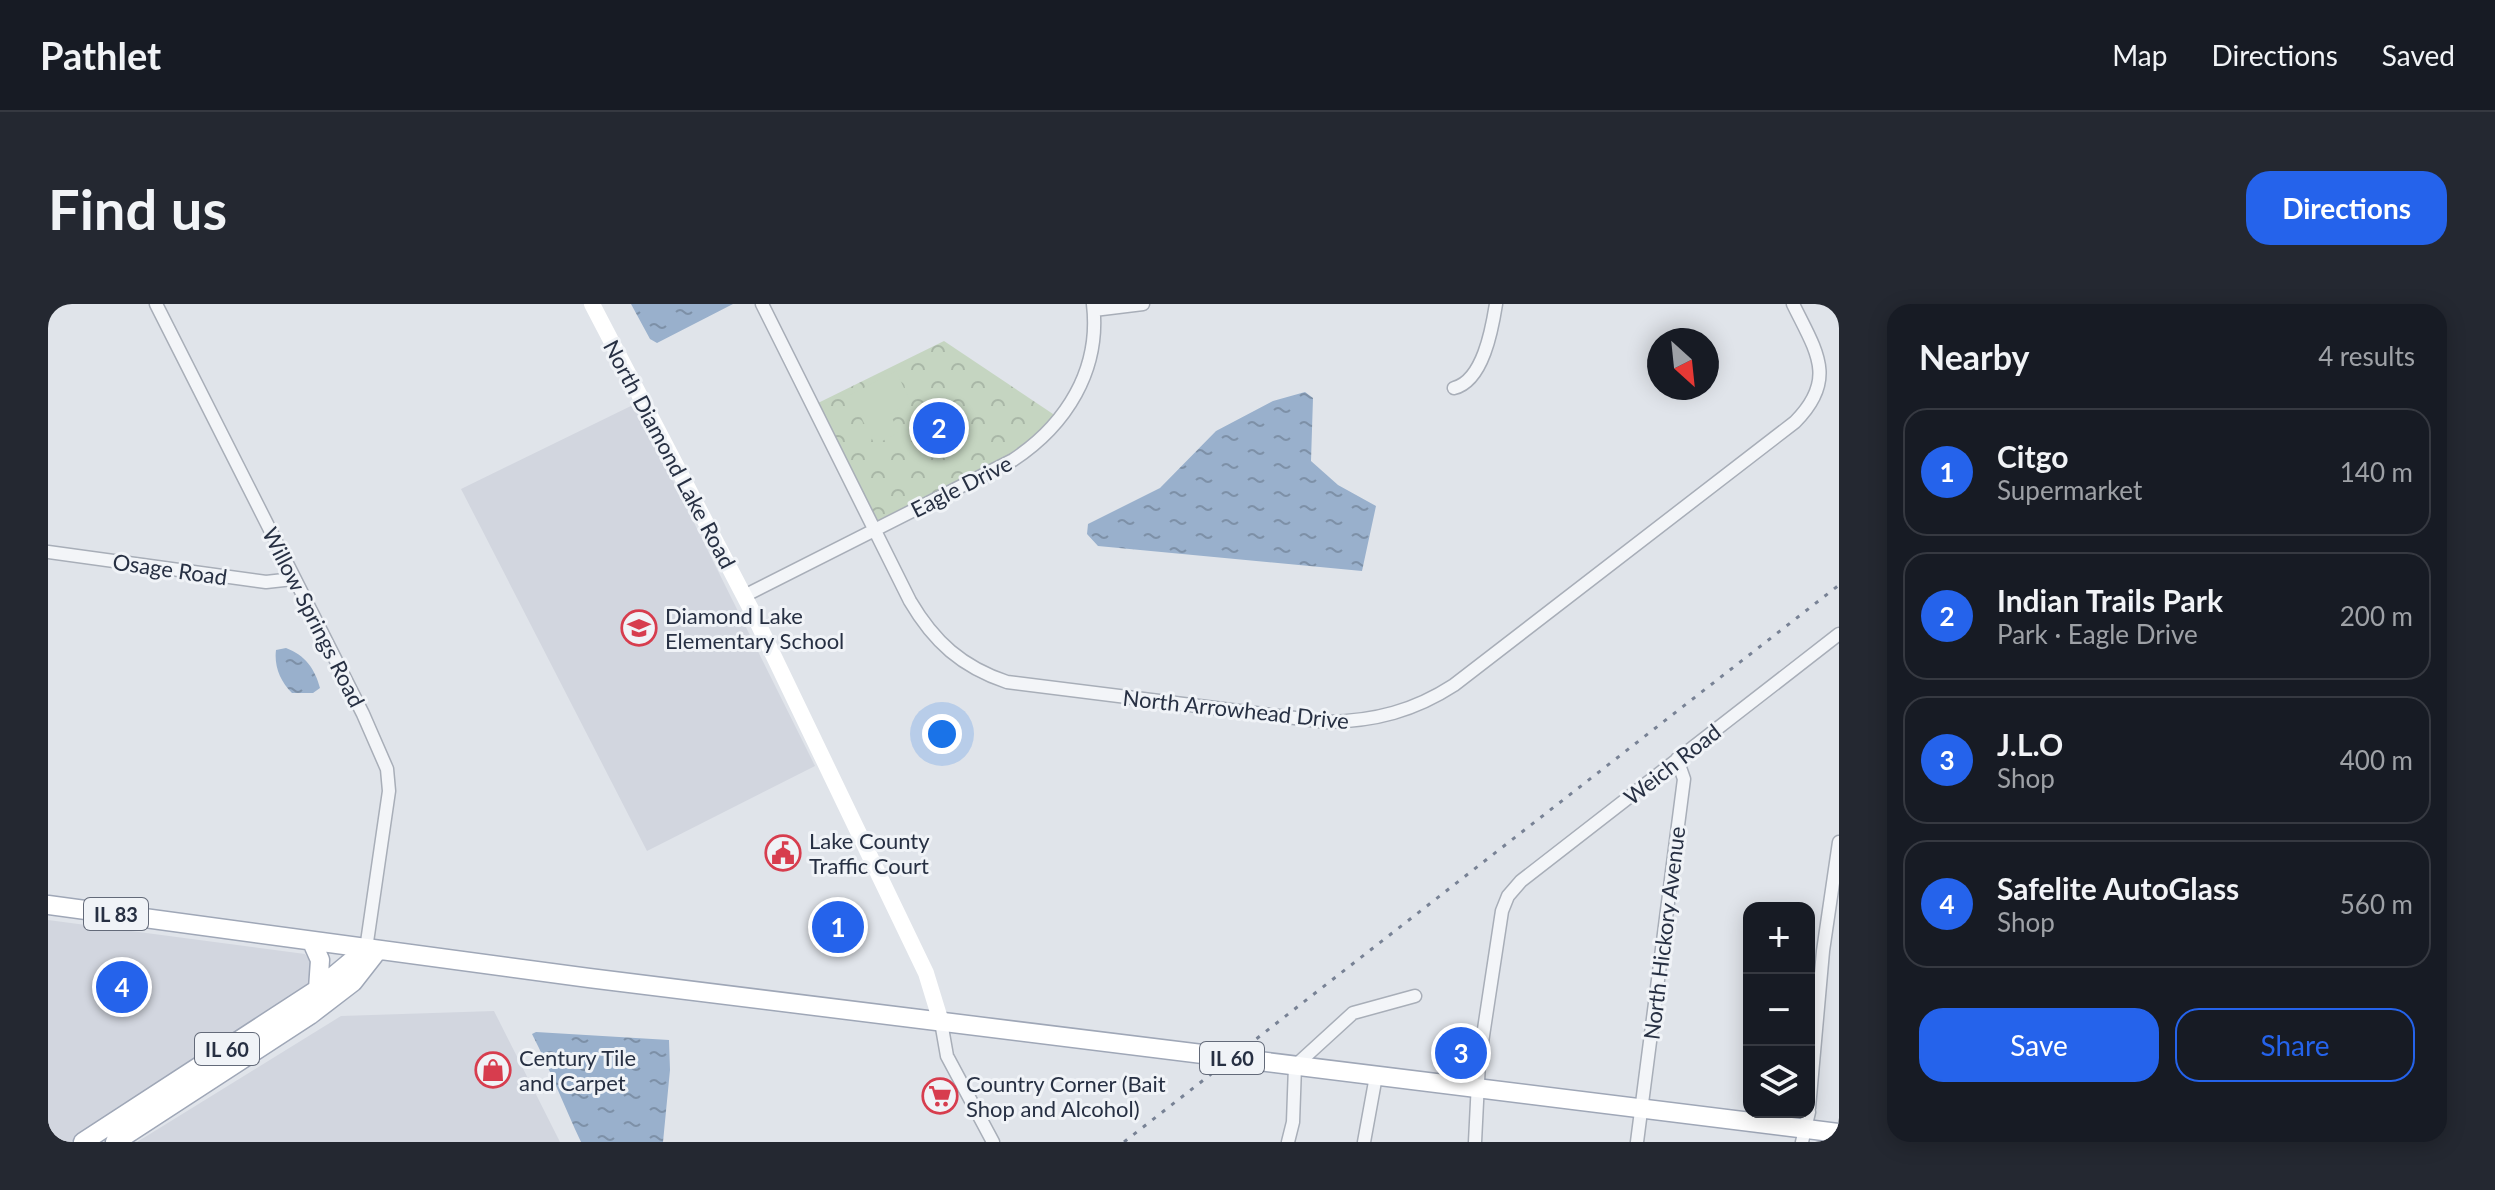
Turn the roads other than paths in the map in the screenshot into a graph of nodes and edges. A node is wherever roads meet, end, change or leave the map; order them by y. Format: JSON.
{"nodes":[{"id":1,"x":156,"y":304,"type":"edge"},
{"id":2,"x":592,"y":304,"type":"edge"},
{"id":3,"x":762,"y":304,"type":"edge"},
{"id":4,"x":1143,"y":304,"type":"edge"},
{"id":5,"x":1496,"y":304,"type":"edge"},
{"id":6,"x":1793,"y":304,"type":"edge"},
{"id":7,"x":1093,"y":307,"type":"edge"},
{"id":8,"x":1454,"y":388,"type":"dead end"},
{"id":9,"x":875,"y":530,"type":"junction"},
{"id":10,"x":48,"y":552,"type":"edge"},
{"id":11,"x":293,"y":579,"type":"junction"},
{"id":12,"x":744,"y":596,"type":"junction"},
{"id":13,"x":1839,"y":634,"type":"edge"},
{"id":14,"x":1677,"y":759,"type":"junction"},
{"id":15,"x":1839,"y":842,"type":"edge"},
{"id":16,"x":48,"y":905,"type":"edge"},
{"id":17,"x":312,"y":942,"type":"junction"},
{"id":18,"x":372,"y":950,"type":"junction"},
{"id":19,"x":318,"y":989,"type":"junction"},
{"id":20,"x":1415,"y":996,"type":"dead end"},
{"id":21,"x":941,"y":1022,"type":"junction"},
{"id":22,"x":1295,"y":1066,"type":"junction"},
{"id":23,"x":1376,"y":1076,"type":"junction"},
{"id":24,"x":1480,"y":1089,"type":"junction"},
{"id":25,"x":1641,"y":1108,"type":"junction"},
{"id":26,"x":1807,"y":1123,"type":"edge"},
{"id":27,"x":1839,"y":1133,"type":"edge"},
{"id":28,"x":83,"y":1142,"type":"edge"},
{"id":29,"x":115,"y":1142,"type":"edge"},
{"id":30,"x":993,"y":1142,"type":"edge"},
{"id":31,"x":1288,"y":1142,"type":"edge"},
{"id":32,"x":1364,"y":1142,"type":"edge"},
{"id":33,"x":1475,"y":1142,"type":"edge"},
{"id":34,"x":1637,"y":1142,"type":"edge"}],
"edges":[{"from":1,"to":11,"type":"street","name":"Willow Springs Road"},
{"from":2,"to":12,"type":"street","name":"North Diamond Lake Road"},
{"from":3,"to":9,"type":"street","name":"North Arrowhead Drive"},
{"from":4,"to":7,"type":"street"},
{"from":5,"to":8,"type":"street"},
{"from":6,"to":9,"type":"street","name":"North Arrowhead Drive"},
{"from":7,"to":9,"type":"street","name":"Eagle Drive"},
{"from":9,"to":12,"type":"street","name":"Eagle Drive"},
{"from":10,"to":11,"type":"street","name":"Osage Road"},
{"from":11,"to":18,"type":"street","name":"Willow Springs Road"},
{"from":12,"to":21,"type":"street","name":"North Diamond Lake Road"},
{"from":13,"to":14,"type":"street","name":"Weich Road"},
{"from":14,"to":24,"type":"street","name":"Weich Road"},
{"from":14,"to":25,"type":"street","name":"North Hickory Avenue"},
{"from":15,"to":26,"type":"street"},
{"from":16,"to":17,"type":"main road","number":"IL 83"},
{"from":17,"to":18,"type":"main road","number":"IL 83"},
{"from":17,"to":19,"type":"main road"},
{"from":18,"to":19,"type":"main road","number":"IL 60"},
{"from":18,"to":21,"type":"main road","number":"IL 60"},
{"from":18,"to":29,"type":"main road","number":"IL 60"},
{"from":19,"to":28,"type":"main road","number":"IL 60"},
{"from":20,"to":22,"type":"street"},
{"from":21,"to":22,"type":"main road","number":"IL 60"},
{"from":21,"to":30,"type":"street"},
{"from":22,"to":23,"type":"main road","number":"IL 60"},
{"from":22,"to":31,"type":"street"},
{"from":23,"to":24,"type":"main road","number":"IL 60"},
{"from":23,"to":32,"type":"street"},
{"from":24,"to":25,"type":"main road","number":"IL 60"},
{"from":24,"to":33,"type":"street"},
{"from":25,"to":26,"type":"main road","number":"IL 60"},
{"from":25,"to":34,"type":"street","name":"North Hickory Avenue"},
{"from":26,"to":27,"type":"main road","number":"IL 60"}]}
